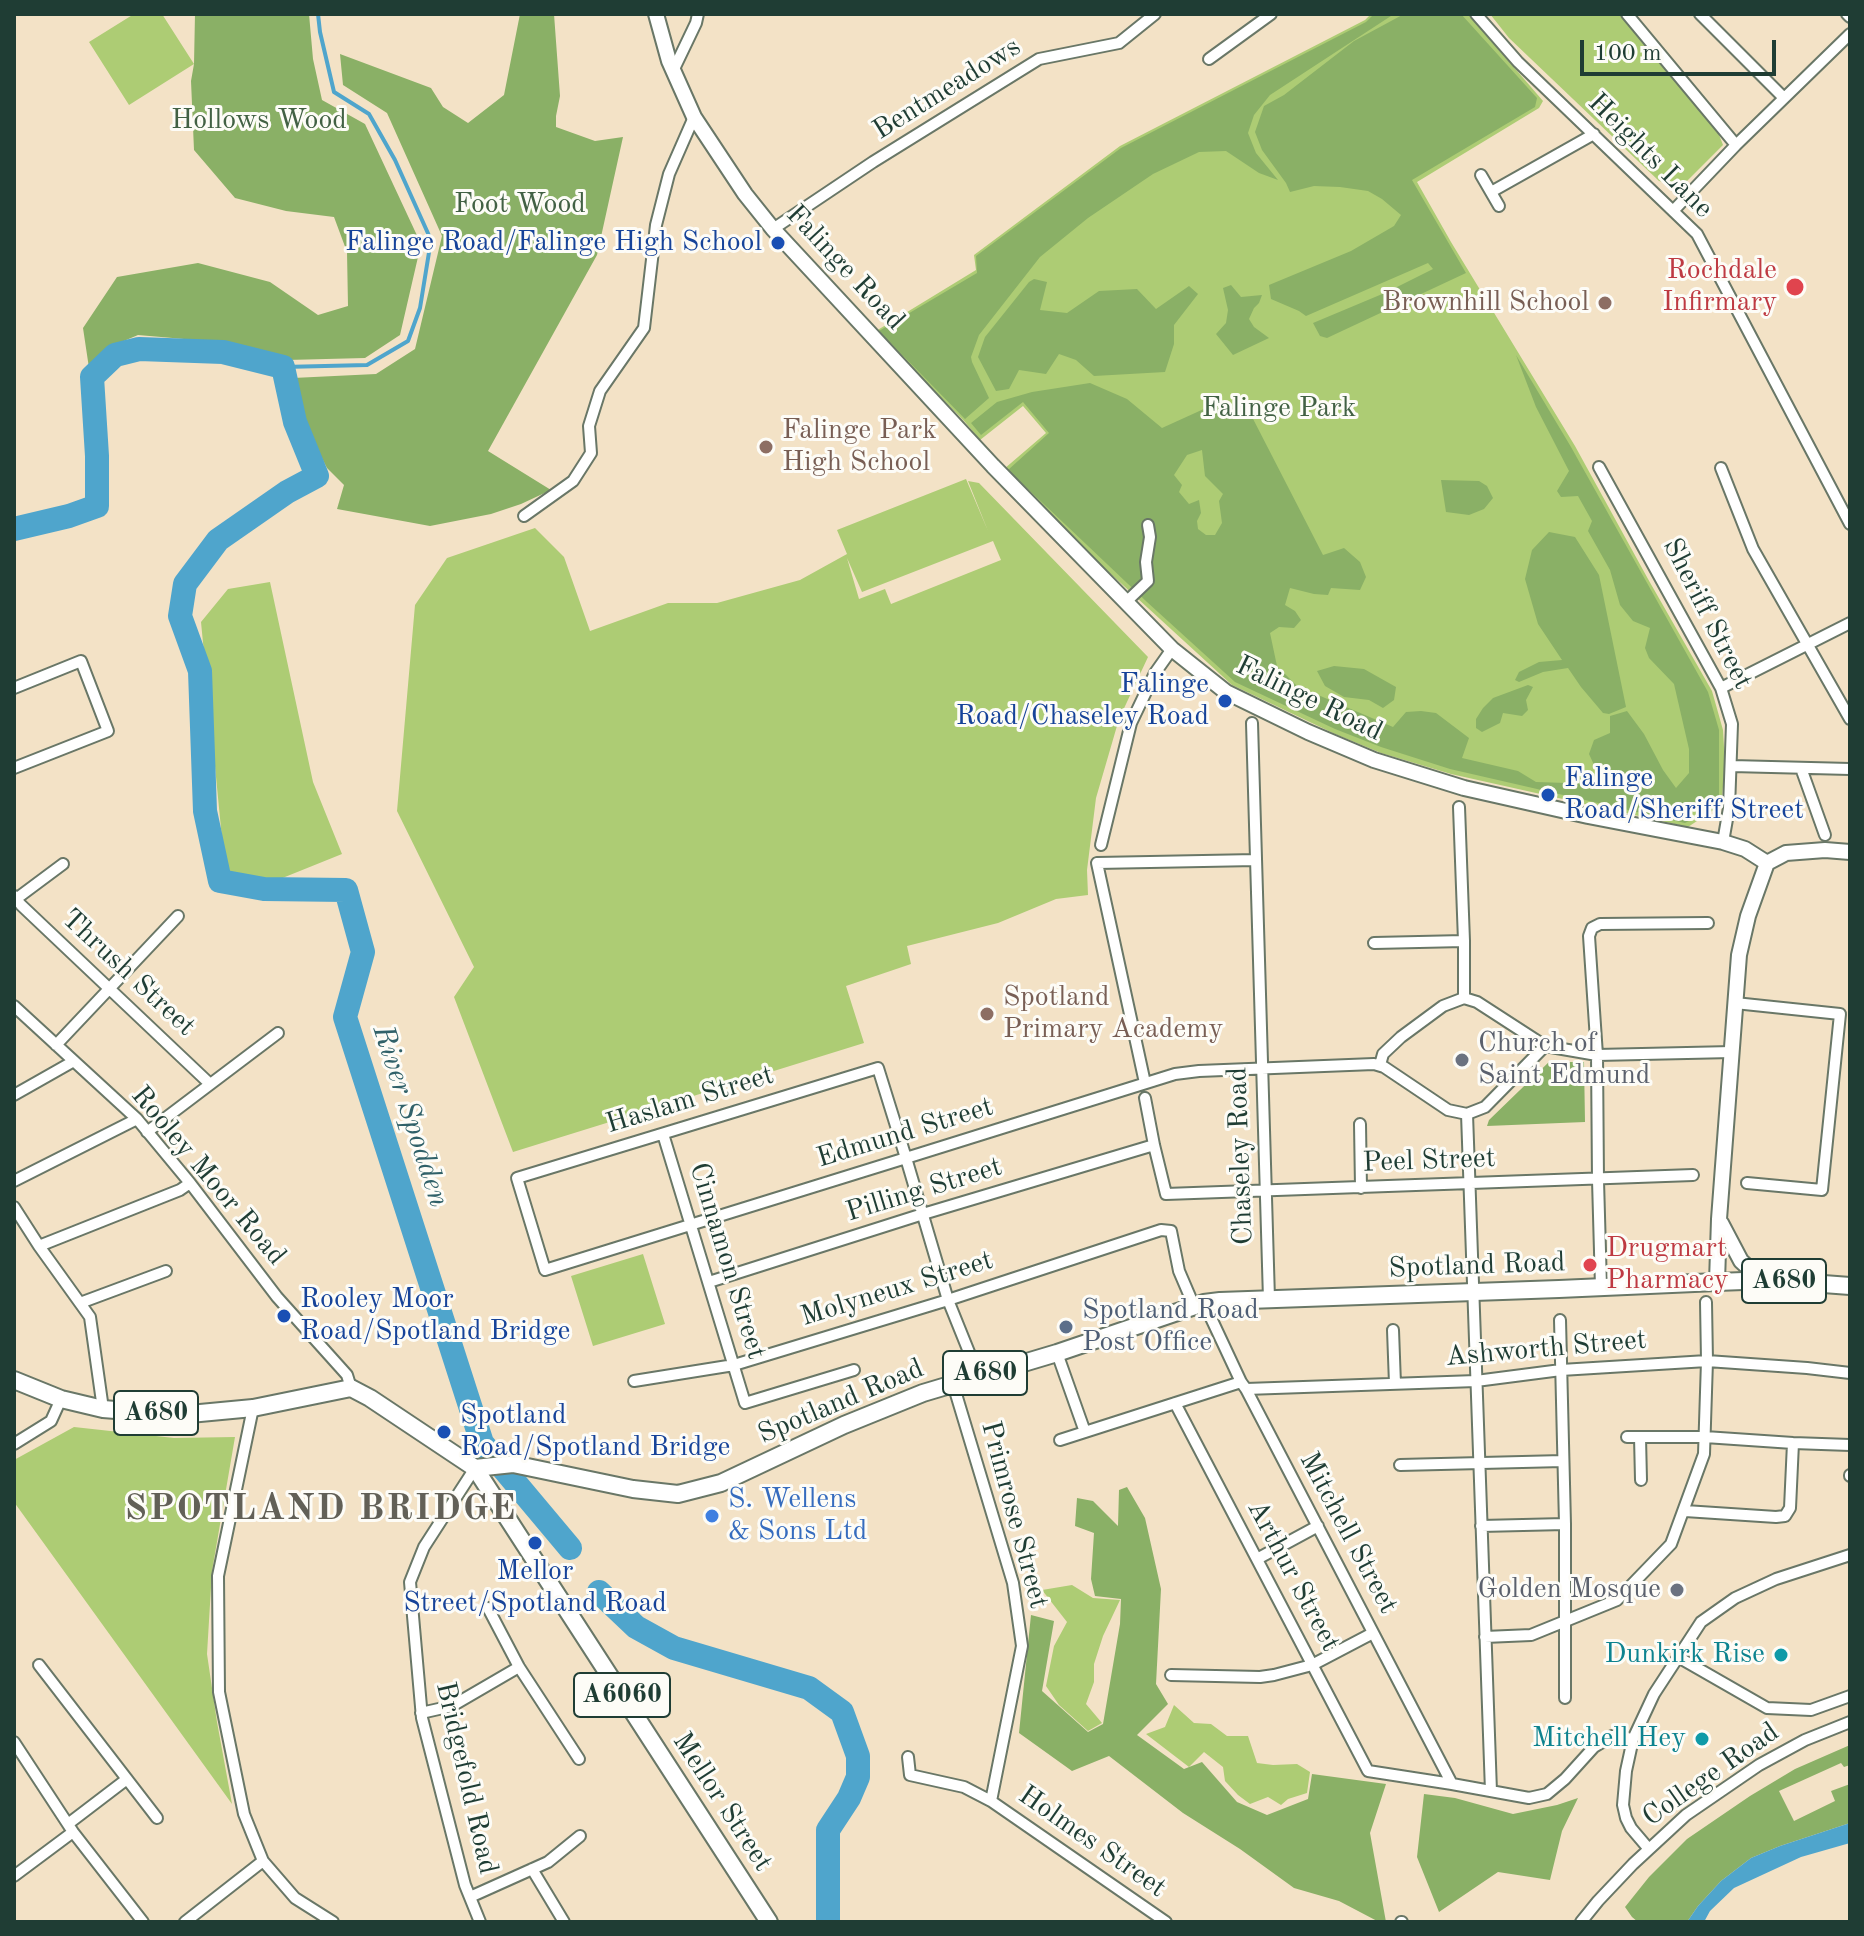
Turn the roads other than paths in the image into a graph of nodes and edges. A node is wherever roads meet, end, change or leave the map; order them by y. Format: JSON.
{"nodes":[{"id":1,"x":656,"y":14,"type":"edge"},
{"id":2,"x":698,"y":14,"type":"edge"},
{"id":3,"x":1155,"y":14,"type":"edge"},
{"id":4,"x":1271,"y":14,"type":"edge"},
{"id":5,"x":1476,"y":14,"type":"edge"},
{"id":6,"x":1627,"y":14,"type":"edge"},
{"id":7,"x":1700,"y":14,"type":"edge"},
{"id":8,"x":1850,"y":34,"type":"edge"},
{"id":9,"x":1209,"y":59,"type":"dead end"},
{"id":10,"x":673,"y":71,"type":"junction"},
{"id":11,"x":1784,"y":98,"type":"junction"},
{"id":12,"x":694,"y":117,"type":"junction"},
{"id":13,"x":1594,"y":134,"type":"junction"},
{"id":14,"x":1736,"y":145,"type":"junction"},
{"id":15,"x":1481,"y":175,"type":"dead end"},
{"id":16,"x":1491,"y":192,"type":"junction"},
{"id":17,"x":1499,"y":206,"type":"dead end"},
{"id":18,"x":1673,"y":211,"type":"junction"},
{"id":19,"x":773,"y":229,"type":"junction"},
{"id":20,"x":1599,"y":467,"type":"dead end"},
{"id":21,"x":1721,"y":468,"type":"dead end"},
{"id":22,"x":524,"y":516,"type":"dead end"},
{"id":23,"x":1850,"y":524,"type":"edge"},
{"id":24,"x":1148,"y":525,"type":"dead end"},
{"id":25,"x":1126,"y":602,"type":"junction"},
{"id":26,"x":1850,"y":623,"type":"edge"},
{"id":27,"x":1808,"y":644,"type":"junction"},
{"id":28,"x":1172,"y":649,"type":"junction"},
{"id":29,"x":14,"y":688,"type":"edge"},
{"id":30,"x":1721,"y":688,"type":"junction"},
{"id":31,"x":1850,"y":719,"type":"edge"},
{"id":32,"x":1252,"y":723,"type":"dead end"},
{"id":33,"x":1732,"y":766,"type":"junction"},
{"id":34,"x":14,"y":768,"type":"edge"},
{"id":35,"x":1801,"y":768,"type":"junction"},
{"id":36,"x":1850,"y":769,"type":"edge"},
{"id":37,"x":1459,"y":807,"type":"dead end"},
{"id":38,"x":1825,"y":835,"type":"dead end"},
{"id":39,"x":1723,"y":842,"type":"junction"},
{"id":40,"x":1101,"y":845,"type":"dead end"},
{"id":41,"x":1850,"y":852,"type":"edge"},
{"id":42,"x":1256,"y":860,"type":"junction"},
{"id":43,"x":1767,"y":863,"type":"junction"},
{"id":44,"x":63,"y":864,"type":"dead end"},
{"id":45,"x":15,"y":897,"type":"edge"},
{"id":46,"x":178,"y":916,"type":"dead end"},
{"id":47,"x":1708,"y":923,"type":"dead end"},
{"id":48,"x":1464,"y":941,"type":"junction"},
{"id":49,"x":1374,"y":943,"type":"dead end"},
{"id":50,"x":109,"y":989,"type":"junction"},
{"id":51,"x":1464,"y":998,"type":"junction"},
{"id":52,"x":1735,"y":1003,"type":"junction"},
{"id":53,"x":14,"y":1006,"type":"edge"},
{"id":54,"x":278,"y":1033,"type":"dead end"},
{"id":55,"x":56,"y":1045,"type":"junction"},
{"id":56,"x":1545,"y":1046,"type":"junction"},
{"id":57,"x":1732,"y":1052,"type":"junction"},
{"id":58,"x":1597,"y":1055,"type":"junction"},
{"id":59,"x":74,"y":1061,"type":"junction"},
{"id":60,"x":1380,"y":1065,"type":"junction"},
{"id":61,"x":1262,"y":1069,"type":"junction"},
{"id":62,"x":1145,"y":1083,"type":"junction"},
{"id":63,"x":210,"y":1084,"type":"junction"},
{"id":64,"x":14,"y":1095,"type":"edge"},
{"id":65,"x":1145,"y":1098,"type":"dead end"},
{"id":66,"x":1467,"y":1114,"type":"junction"},
{"id":67,"x":137,"y":1119,"type":"junction"},
{"id":68,"x":1360,"y":1124,"type":"dead end"},
{"id":69,"x":147,"y":1132,"type":"junction"},
{"id":70,"x":663,"y":1134,"type":"junction"},
{"id":71,"x":1154,"y":1145,"type":"junction"},
{"id":72,"x":906,"y":1158,"type":"junction"},
{"id":73,"x":1693,"y":1175,"type":"dead end"},
{"id":74,"x":517,"y":1178,"type":"joint"},
{"id":75,"x":1598,"y":1180,"type":"junction"},
{"id":76,"x":14,"y":1181,"type":"edge"},
{"id":77,"x":190,"y":1183,"type":"junction"},
{"id":78,"x":1469,"y":1183,"type":"junction"},
{"id":79,"x":1747,"y":1183,"type":"dead end"},
{"id":80,"x":1361,"y":1188,"type":"junction"},
{"id":81,"x":1266,"y":1190,"type":"junction"},
{"id":82,"x":14,"y":1207,"type":"edge"},
{"id":83,"x":923,"y":1214,"type":"junction"},
{"id":84,"x":1719,"y":1219,"type":"junction"},
{"id":85,"x":691,"y":1225,"type":"junction"},
{"id":86,"x":1171,"y":1231,"type":"joint"},
{"id":87,"x":39,"y":1246,"type":"junction"},
{"id":88,"x":166,"y":1271,"type":"dead end"},
{"id":89,"x":1770,"y":1280,"type":"junction"},
{"id":90,"x":709,"y":1282,"type":"junction"},
{"id":91,"x":1717,"y":1282,"type":"junction"},
{"id":92,"x":1850,"y":1286,"type":"edge"},
{"id":93,"x":1601,"y":1287,"type":"junction"},
{"id":94,"x":1472,"y":1292,"type":"junction"},
{"id":95,"x":1269,"y":1299,"type":"junction"},
{"id":96,"x":948,"y":1300,"type":"junction"},
{"id":97,"x":1706,"y":1302,"type":"dead end"},
{"id":98,"x":80,"y":1303,"type":"junction"},
{"id":99,"x":1199,"y":1304,"type":"junction"},
{"id":100,"x":1560,"y":1320,"type":"dead end"},
{"id":101,"x":1393,"y":1330,"type":"dead end"},
{"id":102,"x":1057,"y":1353,"type":"junction"},
{"id":103,"x":1707,"y":1361,"type":"junction"},
{"id":104,"x":973,"y":1362,"type":"dead end"},
{"id":105,"x":734,"y":1365,"type":"junction"},
{"id":106,"x":854,"y":1370,"type":"dead end"},
{"id":107,"x":1561,"y":1370,"type":"junction"},
{"id":108,"x":1850,"y":1373,"type":"edge"},
{"id":109,"x":14,"y":1380,"type":"edge"},
{"id":110,"x":634,"y":1381,"type":"dead end"},
{"id":111,"x":1476,"y":1381,"type":"junction"},
{"id":112,"x":953,"y":1384,"type":"junction"},
{"id":113,"x":1395,"y":1384,"type":"junction"},
{"id":114,"x":1244,"y":1385,"type":"junction"},
{"id":115,"x":351,"y":1388,"type":"junction"},
{"id":116,"x":61,"y":1399,"type":"junction"},
{"id":117,"x":1175,"y":1403,"type":"junction"},
{"id":118,"x":253,"y":1408,"type":"junction"},
{"id":119,"x":103,"y":1409,"type":"junction"},
{"id":120,"x":1085,"y":1432,"type":"junction"},
{"id":121,"x":1627,"y":1437,"type":"dead end"},
{"id":122,"x":1640,"y":1437,"type":"junction"},
{"id":123,"x":1705,"y":1437,"type":"junction"},
{"id":124,"x":1060,"y":1440,"type":"dead end"},
{"id":125,"x":1793,"y":1443,"type":"junction"},
{"id":126,"x":14,"y":1444,"type":"edge"},
{"id":127,"x":1850,"y":1445,"type":"edge"},
{"id":128,"x":1563,"y":1461,"type":"junction"},
{"id":129,"x":1479,"y":1462,"type":"junction"},
{"id":130,"x":1400,"y":1465,"type":"dead end"},
{"id":131,"x":482,"y":1467,"type":"junction"},
{"id":132,"x":1641,"y":1480,"type":"dead end"},
{"id":133,"x":1685,"y":1511,"type":"junction"},
{"id":134,"x":1565,"y":1524,"type":"junction"},
{"id":135,"x":1318,"y":1526,"type":"junction"},
{"id":136,"x":1481,"y":1526,"type":"junction"},
{"id":137,"x":1850,"y":1555,"type":"edge"},
{"id":138,"x":1257,"y":1559,"type":"junction"},
{"id":139,"x":488,"y":1608,"type":"dead end"},
{"id":140,"x":1565,"y":1622,"type":"junction"},
{"id":141,"x":1373,"y":1633,"type":"junction"},
{"id":142,"x":1485,"y":1637,"type":"junction"},
{"id":143,"x":1678,"y":1657,"type":"junction"},
{"id":144,"x":39,"y":1665,"type":"dead end"},
{"id":145,"x":1312,"y":1665,"type":"junction"},
{"id":146,"x":519,"y":1667,"type":"junction"},
{"id":147,"x":1171,"y":1675,"type":"dead end"},
{"id":148,"x":1850,"y":1696,"type":"edge"},
{"id":149,"x":1565,"y":1698,"type":"dead end"},
{"id":150,"x":421,"y":1713,"type":"junction"},
{"id":151,"x":1850,"y":1722,"type":"edge"},
{"id":152,"x":1633,"y":1739,"type":"junction"},
{"id":153,"x":14,"y":1742,"type":"edge"},
{"id":154,"x":908,"y":1757,"type":"dead end"},
{"id":155,"x":579,"y":1759,"type":"dead end"},
{"id":156,"x":127,"y":1779,"type":"junction"},
{"id":157,"x":1452,"y":1784,"type":"junction"},
{"id":158,"x":1491,"y":1791,"type":"junction"},
{"id":159,"x":991,"y":1801,"type":"junction"},
{"id":160,"x":157,"y":1818,"type":"dead end"},
{"id":161,"x":70,"y":1828,"type":"junction"},
{"id":162,"x":580,"y":1836,"type":"dead end"},
{"id":163,"x":1648,"y":1848,"type":"junction"},
{"id":164,"x":263,"y":1861,"type":"junction"},
{"id":165,"x":532,"y":1869,"type":"junction"},
{"id":166,"x":14,"y":1876,"type":"edge"},
{"id":167,"x":470,"y":1897,"type":"junction"},
{"id":168,"x":143,"y":1922,"type":"edge"},
{"id":169,"x":185,"y":1922,"type":"edge"},
{"id":170,"x":333,"y":1922,"type":"edge"},
{"id":171,"x":480,"y":1922,"type":"edge"},
{"id":172,"x":564,"y":1922,"type":"edge"},
{"id":173,"x":769,"y":1922,"type":"edge"},
{"id":174,"x":1166,"y":1922,"type":"edge"},
{"id":175,"x":1581,"y":1922,"type":"edge"}],
"edges":[{"from":1,"to":10,"type":"main road","name":"Falinge Road"},
{"from":2,"to":10,"type":"street"},
{"from":3,"to":19,"type":"street","name":"Bentmeadows"},
{"from":4,"to":9,"type":"street"},
{"from":5,"to":13,"type":"street","name":"Heights Lane"},
{"from":6,"to":14,"type":"street"},
{"from":7,"to":11,"type":"street"},
{"from":8,"to":11,"type":"street"},
{"from":10,"to":12,"type":"main road","name":"Falinge Road"},
{"from":11,"to":14,"type":"street"},
{"from":12,"to":19,"type":"main road","name":"Falinge Road"},
{"from":12,"to":22,"type":"street"},
{"from":13,"to":16,"type":"street"},
{"from":13,"to":18,"type":"street","name":"Heights Lane"},
{"from":14,"to":18,"type":"street"},
{"from":15,"to":16,"type":"street"},
{"from":16,"to":17,"type":"street"},
{"from":18,"to":23,"type":"street","name":"Heights Lane"},
{"from":19,"to":25,"type":"main road","name":"Falinge Road"},
{"from":20,"to":30,"type":"street","name":"Sheriff Street"},
{"from":21,"to":27,"type":"street"},
{"from":24,"to":25,"type":"street"},
{"from":25,"to":28,"type":"main road","name":"Falinge Road"},
{"from":26,"to":27,"type":"street"},
{"from":27,"to":30,"type":"street"},
{"from":27,"to":31,"type":"street"},
{"from":28,"to":39,"type":"main road","name":"Falinge Road"},
{"from":28,"to":40,"type":"street"},
{"from":29,"to":34,"type":"street"},
{"from":30,"to":33,"type":"street","name":"Sheriff Street"},
{"from":32,"to":42,"type":"street","name":"Chaseley Road"},
{"from":33,"to":35,"type":"street"},
{"from":33,"to":39,"type":"street","name":"Sheriff Street"},
{"from":35,"to":36,"type":"street"},
{"from":35,"to":38,"type":"street"},
{"from":37,"to":48,"type":"street"},
{"from":39,"to":43,"type":"main road","name":"Falinge Road"},
{"from":41,"to":43,"type":"main road"},
{"from":42,"to":61,"type":"street","name":"Chaseley Road"},
{"from":42,"to":62,"type":"street"},
{"from":43,"to":52,"type":"main road"},
{"from":44,"to":45,"type":"street"},
{"from":45,"to":50,"type":"street","name":"Thrush Street"},
{"from":46,"to":50,"type":"street"},
{"from":47,"to":58,"type":"street"},
{"from":48,"to":49,"type":"street"},
{"from":48,"to":51,"type":"street"},
{"from":50,"to":55,"type":"street"},
{"from":50,"to":63,"type":"street","name":"Thrush Street"},
{"from":51,"to":56,"type":"street"},
{"from":51,"to":60,"type":"street"},
{"from":52,"to":57,"type":"main road"},
{"from":52,"to":79,"type":"street"},
{"from":53,"to":55,"type":"street","name":"Rooley Moor Road"},
{"from":54,"to":63,"type":"street"},
{"from":55,"to":59,"type":"street","name":"Rooley Moor Road"},
{"from":56,"to":58,"type":"street"},
{"from":56,"to":66,"type":"street"},
{"from":57,"to":58,"type":"street"},
{"from":57,"to":84,"type":"main road"},
{"from":58,"to":75,"type":"street"},
{"from":59,"to":64,"type":"street"},
{"from":59,"to":67,"type":"street","name":"Rooley Moor Road"},
{"from":60,"to":61,"type":"street","name":"Edmund Street"},
{"from":60,"to":66,"type":"street"},
{"from":61,"to":62,"type":"street","name":"Edmund Street"},
{"from":61,"to":81,"type":"street","name":"Chaseley Road"},
{"from":62,"to":72,"type":"street","name":"Edmund Street"},
{"from":63,"to":69,"type":"street"},
{"from":65,"to":71,"type":"street"},
{"from":66,"to":78,"type":"street"},
{"from":67,"to":69,"type":"street","name":"Rooley Moor Road"},
{"from":67,"to":76,"type":"street"},
{"from":68,"to":80,"type":"street"},
{"from":69,"to":77,"type":"street","name":"Rooley Moor Road"},
{"from":70,"to":72,"type":"street","name":"Haslam Street"},
{"from":70,"to":74,"type":"street","name":"Haslam Street"},
{"from":70,"to":85,"type":"street","name":"Cinnamon Street"},
{"from":71,"to":81,"type":"street","name":"Peel Street"},
{"from":71,"to":83,"type":"street","name":"Pilling Street"},
{"from":72,"to":83,"type":"street"},
{"from":72,"to":85,"type":"street","name":"Edmund Street"},
{"from":73,"to":75,"type":"street","name":"Peel Street"},
{"from":74,"to":85,"type":"street","name":"Edmund Street"},
{"from":75,"to":78,"type":"street","name":"Peel Street"},
{"from":75,"to":93,"type":"street"},
{"from":77,"to":87,"type":"street"},
{"from":77,"to":115,"type":"street","name":"Rooley Moor Road"},
{"from":78,"to":80,"type":"street","name":"Peel Street"},
{"from":78,"to":94,"type":"street"},
{"from":80,"to":81,"type":"street","name":"Peel Street"},
{"from":81,"to":95,"type":"street","name":"Chaseley Road"},
{"from":82,"to":87,"type":"street"},
{"from":83,"to":90,"type":"street","name":"Pilling Street"},
{"from":83,"to":96,"type":"street"},
{"from":84,"to":89,"type":"main road"},
{"from":84,"to":91,"type":"main road"},
{"from":85,"to":90,"type":"street","name":"Cinnamon Street"},
{"from":86,"to":96,"type":"street","name":"Molyneux Street"},
{"from":86,"to":99,"type":"street","name":"Mitchell Street"},
{"from":87,"to":98,"type":"street"},
{"from":88,"to":98,"type":"street"},
{"from":89,"to":91,"type":"main road","name":"Spotland Road","number":"A680"},
{"from":89,"to":92,"type":"main road","name":"Spotland Road","number":"A680"},
{"from":90,"to":105,"type":"street","name":"Cinnamon Street"},
{"from":91,"to":93,"type":"main road","name":"Spotland Road","number":"A680"},
{"from":93,"to":94,"type":"main road","name":"Spotland Road","number":"A680"},
{"from":94,"to":95,"type":"main road","name":"Spotland Road","number":"A680"},
{"from":94,"to":111,"type":"street"},
{"from":95,"to":99,"type":"main road","name":"Spotland Road","number":"A680"},
{"from":96,"to":104,"type":"street"},
{"from":96,"to":105,"type":"street","name":"Molyneux Street"},
{"from":97,"to":103,"type":"street"},
{"from":98,"to":119,"type":"street"},
{"from":99,"to":102,"type":"main road","name":"Spotland Road","number":"A680"},
{"from":99,"to":114,"type":"street","name":"Mitchell Street"},
{"from":100,"to":107,"type":"street"},
{"from":101,"to":113,"type":"street"},
{"from":102,"to":112,"type":"main road","name":"Spotland Road","number":"A680"},
{"from":102,"to":120,"type":"street"},
{"from":103,"to":107,"type":"street","name":"Ashworth Street"},
{"from":103,"to":108,"type":"street","name":"Ashworth Street"},
{"from":103,"to":123,"type":"street"},
{"from":105,"to":106,"type":"street","name":"Cinnamon Street"},
{"from":105,"to":110,"type":"street","name":"Molyneux Street"},
{"from":107,"to":111,"type":"street","name":"Ashworth Street"},
{"from":107,"to":128,"type":"street"},
{"from":109,"to":116,"type":"main road","number":"A680"},
{"from":111,"to":113,"type":"street","name":"Ashworth Street"},
{"from":111,"to":129,"type":"street"},
{"from":112,"to":131,"type":"main road","name":"Spotland Road","number":"A680"},
{"from":112,"to":159,"type":"street","name":"Primrose Street"},
{"from":113,"to":114,"type":"street","name":"Ashworth Street"},
{"from":114,"to":117,"type":"street","name":"Ashworth Street"},
{"from":114,"to":135,"type":"street","name":"Mitchell Street"},
{"from":115,"to":118,"type":"main road","number":"A680"},
{"from":115,"to":131,"type":"main road"},
{"from":116,"to":119,"type":"main road","number":"A680"},
{"from":116,"to":126,"type":"street"},
{"from":117,"to":120,"type":"street","name":"Ashworth Street"},
{"from":117,"to":138,"type":"street","name":"Arthur Street"},
{"from":118,"to":119,"type":"main road","number":"A680"},
{"from":118,"to":164,"type":"street"},
{"from":120,"to":124,"type":"street","name":"Ashworth Street"},
{"from":121,"to":122,"type":"street"},
{"from":122,"to":123,"type":"street"},
{"from":122,"to":132,"type":"street"},
{"from":123,"to":125,"type":"street"},
{"from":123,"to":133,"type":"street"},
{"from":125,"to":127,"type":"street"},
{"from":125,"to":133,"type":"street"},
{"from":128,"to":129,"type":"street"},
{"from":128,"to":134,"type":"street"},
{"from":129,"to":130,"type":"street"},
{"from":129,"to":136,"type":"street"},
{"from":131,"to":150,"type":"street","name":"Bridgefold Road"},
{"from":131,"to":173,"type":"main road","name":"Mellor Street","number":"A6060"},
{"from":133,"to":140,"type":"street"},
{"from":134,"to":136,"type":"street"},
{"from":134,"to":140,"type":"street"},
{"from":135,"to":138,"type":"street"},
{"from":135,"to":141,"type":"street","name":"Mitchell Street"},
{"from":136,"to":142,"type":"street"},
{"from":137,"to":143,"type":"street"},
{"from":138,"to":145,"type":"street","name":"Arthur Street"},
{"from":139,"to":146,"type":"street"},
{"from":140,"to":142,"type":"street"},
{"from":140,"to":149,"type":"street"},
{"from":141,"to":145,"type":"street"},
{"from":141,"to":157,"type":"street","name":"Mitchell Street"},
{"from":142,"to":158,"type":"street"},
{"from":143,"to":148,"type":"street"},
{"from":143,"to":152,"type":"street"},
{"from":144,"to":156,"type":"street"},
{"from":145,"to":147,"type":"street"},
{"from":145,"to":157,"type":"street","name":"Arthur Street"},
{"from":146,"to":150,"type":"street"},
{"from":146,"to":155,"type":"street"},
{"from":150,"to":167,"type":"street","name":"Bridgefold Road"},
{"from":151,"to":163,"type":"street","name":"College Road"},
{"from":152,"to":158,"type":"street"},
{"from":152,"to":163,"type":"street"},
{"from":153,"to":161,"type":"street"},
{"from":154,"to":159,"type":"street","name":"Holmes Street"},
{"from":156,"to":160,"type":"street"},
{"from":156,"to":161,"type":"street"},
{"from":157,"to":158,"type":"street"},
{"from":159,"to":174,"type":"street","name":"Holmes Street"},
{"from":161,"to":166,"type":"street"},
{"from":161,"to":168,"type":"street"},
{"from":162,"to":165,"type":"street"},
{"from":163,"to":175,"type":"street","name":"College Road"},
{"from":164,"to":169,"type":"street"},
{"from":164,"to":170,"type":"street"},
{"from":165,"to":167,"type":"street"},
{"from":165,"to":172,"type":"street"},
{"from":167,"to":171,"type":"street","name":"Bridgefold Road"}]}
